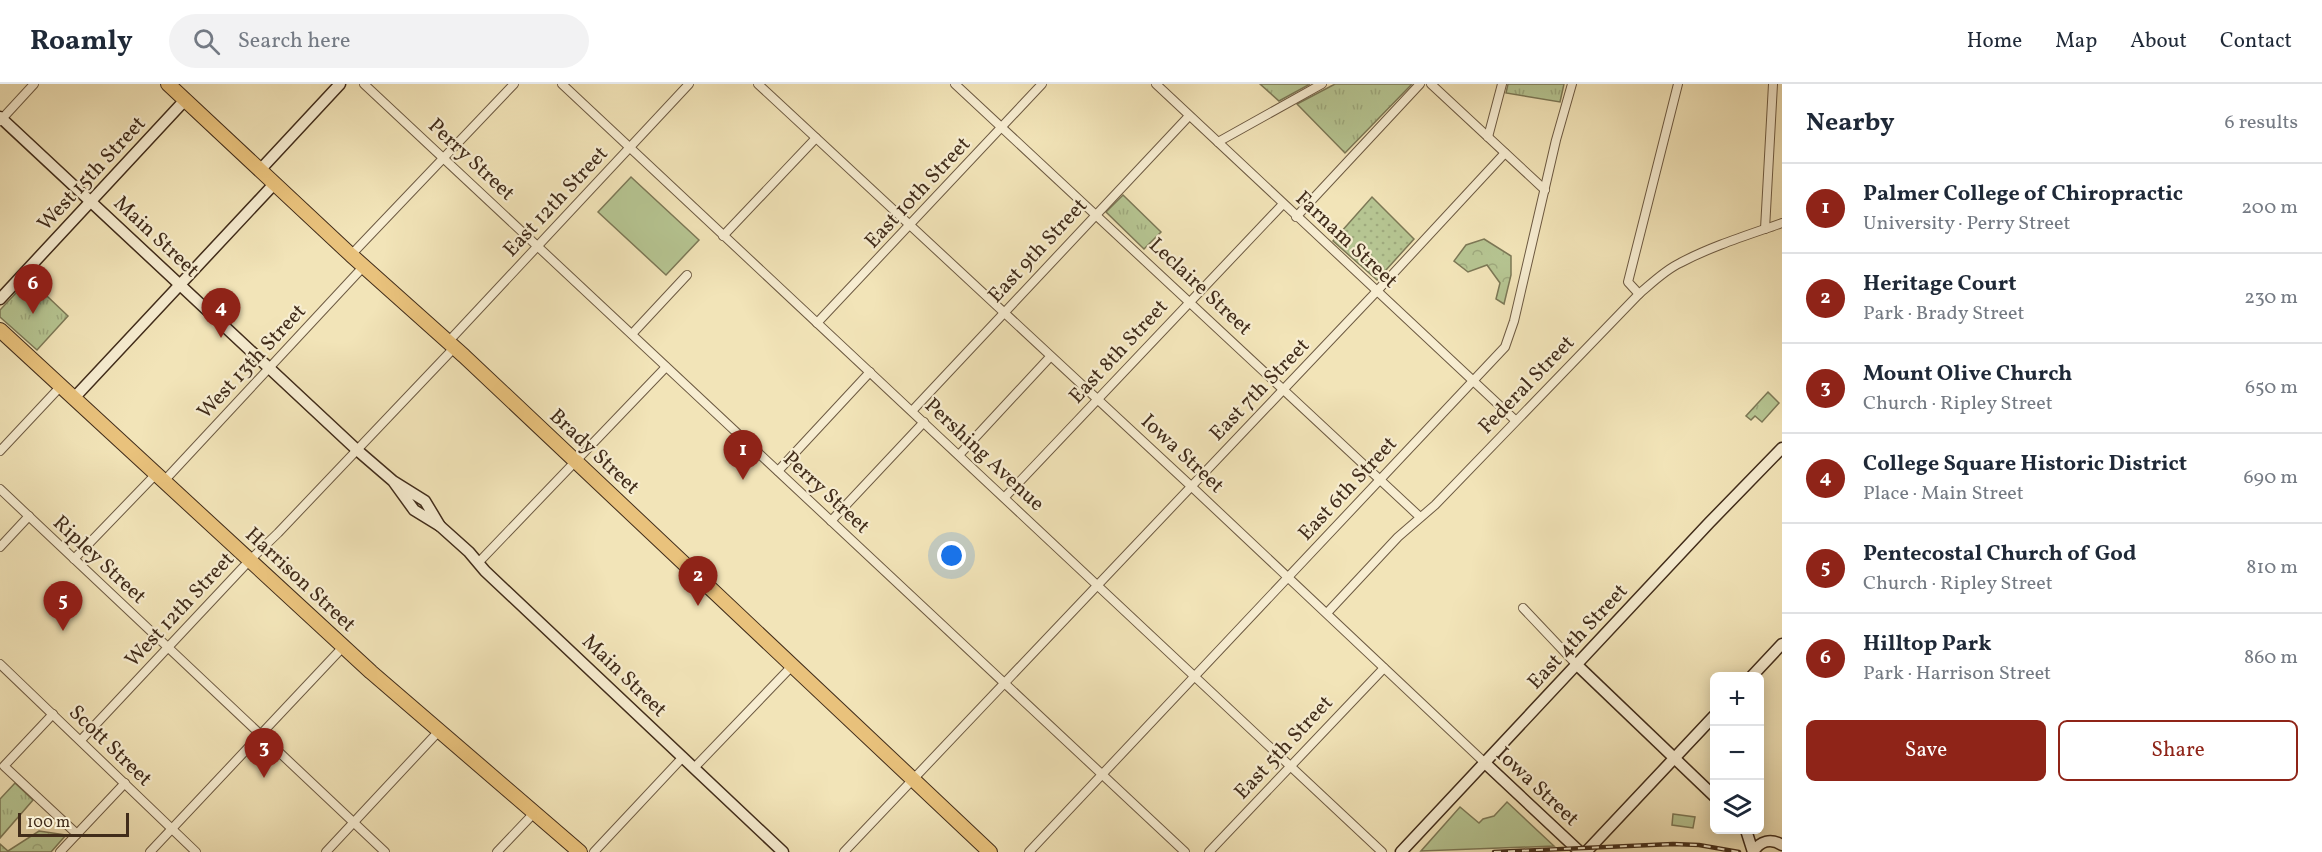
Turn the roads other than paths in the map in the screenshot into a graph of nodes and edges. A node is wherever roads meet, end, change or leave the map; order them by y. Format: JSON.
{"nodes":[{"id":1,"x":34,"y":84,"type":"edge"},
{"id":2,"x":168,"y":84,"type":"edge"},
{"id":3,"x":340,"y":84,"type":"edge"},
{"id":4,"x":364,"y":84,"type":"edge"},
{"id":5,"x":514,"y":84,"type":"edge"},
{"id":6,"x":562,"y":84,"type":"edge"},
{"id":7,"x":689,"y":84,"type":"edge"},
{"id":8,"x":758,"y":84,"type":"edge"},
{"id":9,"x":955,"y":84,"type":"edge"},
{"id":10,"x":1042,"y":84,"type":"edge"},
{"id":11,"x":1156,"y":84,"type":"edge"},
{"id":12,"x":1322,"y":84,"type":"edge"},
{"id":13,"x":1420,"y":84,"type":"edge"},
{"id":14,"x":1431,"y":84,"type":"edge"},
{"id":15,"x":1502,"y":84,"type":"edge"},
{"id":16,"x":1572,"y":84,"type":"edge"},
{"id":17,"x":1678,"y":84,"type":"edge"},
{"id":18,"x":1773,"y":84,"type":"edge"},
{"id":19,"x":185,"y":100,"type":"junction"},
{"id":20,"x":1189,"y":116,"type":"junction"},
{"id":21,"x":1,"y":119,"type":"edge"},
{"id":22,"x":1001,"y":127,"type":"junction"},
{"id":23,"x":1488,"y":137,"type":"junction"},
{"id":24,"x":816,"y":138,"type":"junction"},
{"id":25,"x":1218,"y":142,"type":"junction"},
{"id":26,"x":629,"y":148,"type":"junction"},
{"id":27,"x":1505,"y":153,"type":"junction"},
{"id":28,"x":444,"y":157,"type":"junction"},
{"id":29,"x":260,"y":170,"type":"junction"},
{"id":30,"x":274,"y":183,"type":"junction"},
{"id":31,"x":1545,"y":190,"type":"junction"},
{"id":32,"x":91,"y":202,"type":"junction"},
{"id":33,"x":1283,"y":204,"type":"junction"},
{"id":34,"x":1095,"y":214,"type":"junction"},
{"id":35,"x":1296,"y":217,"type":"junction"},
{"id":36,"x":1782,"y":223,"type":"edge"},
{"id":37,"x":910,"y":226,"type":"junction"},
{"id":38,"x":1765,"y":229,"type":"junction"},
{"id":39,"x":723,"y":236,"type":"junction"},
{"id":40,"x":538,"y":245,"type":"junction"},
{"id":41,"x":351,"y":255,"type":"junction"},
{"id":42,"x":364,"y":266,"type":"junction"},
{"id":43,"x":687,"y":275,"type":"dead end"},
{"id":44,"x":180,"y":285,"type":"junction"},
{"id":45,"x":1377,"y":291,"type":"junction"},
{"id":46,"x":1639,"y":294,"type":"junction"},
{"id":47,"x":0,"y":299,"type":"edge"},
{"id":48,"x":1189,"y":302,"type":"junction"},
{"id":49,"x":1003,"y":313,"type":"junction"},
{"id":50,"x":817,"y":323,"type":"junction"},
{"id":51,"x":0,"y":330,"type":"edge"},
{"id":52,"x":632,"y":334,"type":"junction"},
{"id":53,"x":451,"y":345,"type":"junction"},
{"id":54,"x":1050,"y":357,"type":"junction"},
{"id":55,"x":666,"y":367,"type":"junction"},
{"id":56,"x":269,"y":368,"type":"junction"},
{"id":57,"x":870,"y":372,"type":"junction"},
{"id":58,"x":1474,"y":381,"type":"junction"},
{"id":59,"x":61,"y":386,"type":"junction"},
{"id":60,"x":1284,"y":390,"type":"junction"},
{"id":61,"x":75,"y":398,"type":"junction"},
{"id":62,"x":1097,"y":400,"type":"junction"},
{"id":63,"x":912,"y":411,"type":"junction"},
{"id":64,"x":1515,"y":420,"type":"junction"},
{"id":65,"x":924,"y":422,"type":"junction"},
{"id":66,"x":1782,"y":448,"type":"edge"},
{"id":67,"x":357,"y":450,"type":"junction"},
{"id":68,"x":0,"y":451,"type":"edge"},
{"id":69,"x":959,"y":454,"type":"junction"},
{"id":70,"x":576,"y":461,"type":"junction"},
{"id":71,"x":778,"y":471,"type":"junction"},
{"id":72,"x":160,"y":477,"type":"junction"},
{"id":73,"x":1380,"y":480,"type":"junction"},
{"id":74,"x":1192,"y":487,"type":"junction"},
{"id":75,"x":0,"y":489,"type":"edge"},
{"id":76,"x":1005,"y":497,"type":"junction"},
{"id":77,"x":29,"y":516,"type":"junction"},
{"id":78,"x":1420,"y":518,"type":"junction"},
{"id":79,"x":831,"y":521,"type":"junction"},
{"id":80,"x":0,"y":547,"type":"edge"},
{"id":81,"x":74,"y":559,"type":"junction"},
{"id":82,"x":249,"y":561,"type":"junction"},
{"id":83,"x":478,"y":562,"type":"junction"},
{"id":84,"x":1288,"y":578,"type":"junction"},
{"id":85,"x":1098,"y":586,"type":"junction"},
{"id":86,"x":1523,"y":608,"type":"dead end"},
{"id":87,"x":1327,"y":613,"type":"junction"},
{"id":88,"x":1782,"y":645,"type":"edge"},
{"id":89,"x":168,"y":647,"type":"junction"},
{"id":90,"x":343,"y":647,"type":"junction"},
{"id":91,"x":0,"y":664,"type":"edge"},
{"id":92,"x":793,"y":664,"type":"junction"},
{"id":93,"x":1576,"y":664,"type":"junction"},
{"id":94,"x":1384,"y":668,"type":"junction"},
{"id":95,"x":1756,"y":672,"type":"edge"},
{"id":96,"x":1194,"y":677,"type":"junction"},
{"id":97,"x":1005,"y":684,"type":"junction"},
{"id":98,"x":53,"y":714,"type":"junction"},
{"id":99,"x":1710,"y":720,"type":"edge"},
{"id":100,"x":439,"y":730,"type":"junction"},
{"id":101,"x":261,"y":735,"type":"junction"},
{"id":102,"x":81,"y":740,"type":"junction"},
{"id":103,"x":683,"y":757,"type":"junction"},
{"id":104,"x":1676,"y":757,"type":"junction"},
{"id":105,"x":1485,"y":763,"type":"junction"},
{"id":106,"x":1290,"y":766,"type":"junction"},
{"id":107,"x":694,"y":768,"type":"junction"},
{"id":108,"x":1102,"y":775,"type":"junction"},
{"id":109,"x":914,"y":779,"type":"junction"},
{"id":110,"x":125,"y":783,"type":"junction"},
{"id":111,"x":1710,"y":792,"type":"edge"},
{"id":112,"x":535,"y":812,"type":"junction"},
{"id":113,"x":354,"y":822,"type":"junction"},
{"id":114,"x":172,"y":829,"type":"junction"},
{"id":115,"x":76,"y":834,"type":"junction"},
{"id":116,"x":1747,"y":834,"type":"edge"},
{"id":117,"x":1757,"y":834,"type":"edge"},
{"id":118,"x":1767,"y":841,"type":"junction"},
{"id":119,"x":1782,"y":845,"type":"edge"},
{"id":120,"x":60,"y":852,"type":"edge"},
{"id":121,"x":150,"y":852,"type":"edge"},
{"id":122,"x":196,"y":852,"type":"edge"},
{"id":123,"x":326,"y":852,"type":"edge"},
{"id":124,"x":386,"y":852,"type":"edge"},
{"id":125,"x":497,"y":852,"type":"edge"},
{"id":126,"x":580,"y":852,"type":"edge"},
{"id":127,"x":594,"y":852,"type":"edge"},
{"id":128,"x":783,"y":852,"type":"edge"},
{"id":129,"x":844,"y":852,"type":"edge"},
{"id":130,"x":990,"y":852,"type":"edge"},
{"id":131,"x":1029,"y":852,"type":"edge"},
{"id":132,"x":1185,"y":852,"type":"edge"},
{"id":133,"x":1209,"y":852,"type":"edge"},
{"id":134,"x":1382,"y":852,"type":"edge"},
{"id":135,"x":1401,"y":852,"type":"edge"},
{"id":136,"x":1580,"y":852,"type":"edge"},
{"id":137,"x":1586,"y":852,"type":"edge"},
{"id":138,"x":1753,"y":852,"type":"edge"}],
"edges":[{"from":1,"to":21,"type":"street"},
{"from":2,"to":19,"type":"highway","name":"Brady Street"},
{"from":3,"to":29,"type":"street"},
{"from":4,"to":28,"type":"street","name":"Perry Street"},
{"from":5,"to":28,"type":"street"},
{"from":6,"to":26,"type":"street","name":"Pershing Avenue"},
{"from":7,"to":26,"type":"street","name":"East 12th Street"},
{"from":8,"to":24,"type":"street","name":"Iowa Street"},
{"from":9,"to":22,"type":"street","name":"Leclaire Street"},
{"from":10,"to":22,"type":"street","name":"East 10th Street"},
{"from":11,"to":20,"type":"street","name":"Farnam Street"},
{"from":12,"to":25,"type":"street"},
{"from":13,"to":35,"type":"street"},
{"from":14,"to":23,"type":"street"},
{"from":15,"to":23,"type":"street"},
{"from":16,"to":31,"type":"street","name":"East 6th Street"},
{"from":17,"to":46,"type":"street"},
{"from":18,"to":38,"type":"street"},
{"from":19,"to":29,"type":"highway","name":"Brady Street"},
{"from":19,"to":32,"type":"street","name":"West 15th Street"},
{"from":20,"to":25,"type":"street","name":"Farnam Street"},
{"from":20,"to":34,"type":"street","name":"East 9th Street"},
{"from":21,"to":32,"type":"street","name":"Main Street"},
{"from":22,"to":34,"type":"street","name":"Leclaire Street"},
{"from":22,"to":37,"type":"street","name":"East 10th Street"},
{"from":23,"to":27,"type":"street"},
{"from":24,"to":37,"type":"street","name":"Iowa Street"},
{"from":24,"to":39,"type":"street"},
{"from":25,"to":33,"type":"street","name":"Farnam Street"},
{"from":26,"to":39,"type":"street","name":"Pershing Avenue"},
{"from":26,"to":40,"type":"street","name":"East 12th Street"},
{"from":27,"to":31,"type":"street"},
{"from":27,"to":45,"type":"street","name":"East 7th Street"},
{"from":28,"to":40,"type":"street","name":"Perry Street"},
{"from":28,"to":41,"type":"street"},
{"from":29,"to":30,"type":"highway","name":"Brady Street"},
{"from":30,"to":41,"type":"highway","name":"Brady Street"},
{"from":30,"to":44,"type":"street"},
{"from":31,"to":58,"type":"street","name":"East 6th Street"},
{"from":32,"to":44,"type":"street","name":"Main Street"},
{"from":32,"to":47,"type":"street","name":"West 15th Street"},
{"from":33,"to":35,"type":"street","name":"Farnam Street"},
{"from":33,"to":48,"type":"street","name":"East 8th Street"},
{"from":34,"to":48,"type":"street","name":"Leclaire Street"},
{"from":34,"to":49,"type":"street","name":"East 9th Street"},
{"from":35,"to":45,"type":"street","name":"Farnam Street"},
{"from":36,"to":38,"type":"street","name":"Federal Street"},
{"from":37,"to":49,"type":"street","name":"Iowa Street"},
{"from":37,"to":50,"type":"street","name":"East 10th Street"},
{"from":38,"to":46,"type":"street","name":"Federal Street"},
{"from":39,"to":50,"type":"street","name":"Pershing Avenue"},
{"from":40,"to":52,"type":"street","name":"Perry Street"},
{"from":40,"to":53,"type":"street","name":"East 12th Street"},
{"from":41,"to":42,"type":"highway","name":"Brady Street"},
{"from":42,"to":53,"type":"highway","name":"Brady Street"},
{"from":42,"to":56,"type":"street","name":"West 13th Street"},
{"from":43,"to":52,"type":"street"},
{"from":44,"to":56,"type":"street","name":"Main Street"},
{"from":44,"to":61,"type":"street"},
{"from":45,"to":58,"type":"street","name":"Farnam Street"},
{"from":45,"to":60,"type":"street","name":"East 7th Street"},
{"from":46,"to":64,"type":"street","name":"Federal Street"},
{"from":48,"to":60,"type":"street","name":"Leclaire Street"},
{"from":48,"to":62,"type":"street","name":"East 8th Street"},
{"from":49,"to":54,"type":"street","name":"Iowa Street"},
{"from":49,"to":63,"type":"street","name":"East 9th Street"},
{"from":50,"to":57,"type":"street","name":"Pershing Avenue"},
{"from":51,"to":59,"type":"highway","name":"Harrison Street"},
{"from":52,"to":55,"type":"street","name":"Perry Street"},
{"from":53,"to":67,"type":"street","name":"West 12th Street"},
{"from":53,"to":70,"type":"highway","name":"Brady Street"},
{"from":54,"to":62,"type":"street","name":"Iowa Street"},
{"from":54,"to":69,"type":"street"},
{"from":55,"to":70,"type":"street"},
{"from":55,"to":71,"type":"street","name":"Perry Street"},
{"from":56,"to":67,"type":"street","name":"Main Street"},
{"from":56,"to":72,"type":"street","name":"West 13th Street"},
{"from":57,"to":63,"type":"street","name":"Pershing Avenue"},
{"from":57,"to":71,"type":"street"},
{"from":58,"to":64,"type":"street","name":"Farnam Street"},
{"from":58,"to":73,"type":"street","name":"East 6th Street"},
{"from":59,"to":61,"type":"highway","name":"Harrison Street"},
{"from":59,"to":68,"type":"street"},
{"from":60,"to":73,"type":"street","name":"Leclaire Street"},
{"from":60,"to":74,"type":"street","name":"East 7th Street"},
{"from":61,"to":72,"type":"highway","name":"Harrison Street"},
{"from":62,"to":74,"type":"street","name":"Iowa Street"},
{"from":62,"to":76,"type":"street","name":"East 8th Street"},
{"from":63,"to":65,"type":"street","name":"Pershing Avenue"},
{"from":64,"to":78,"type":"street","name":"Federal Street"},
{"from":65,"to":69,"type":"street","name":"Pershing Avenue"},
{"from":65,"to":79,"type":"street"},
{"from":66,"to":93,"type":"street","name":"East 4th Street"},
{"from":67,"to":82,"type":"street","name":"West 12th Street"},
{"from":67,"to":83,"type":"street","name":"Main Street"},
{"from":69,"to":76,"type":"street","name":"Pershing Avenue"},
{"from":70,"to":83,"type":"street"},
{"from":70,"to":92,"type":"highway","name":"Brady Street"},
{"from":71,"to":79,"type":"street","name":"Perry Street"},
{"from":72,"to":81,"type":"street","name":"West 13th Street"},
{"from":72,"to":82,"type":"highway","name":"Harrison Street"},
{"from":73,"to":78,"type":"street","name":"Leclaire Street"},
{"from":73,"to":84,"type":"street","name":"East 6th Street"},
{"from":74,"to":84,"type":"street","name":"Iowa Street"},
{"from":74,"to":85,"type":"street","name":"East 7th Street"},
{"from":75,"to":77,"type":"street","name":"Ripley Street"},
{"from":76,"to":85,"type":"street","name":"Pershing Avenue"},
{"from":77,"to":80,"type":"street"},
{"from":77,"to":81,"type":"street","name":"Ripley Street"},
{"from":78,"to":87,"type":"street","name":"Federal Street"},
{"from":79,"to":97,"type":"street","name":"Perry Street"},
{"from":81,"to":89,"type":"street","name":"Ripley Street"},
{"from":82,"to":89,"type":"street","name":"West 12th Street"},
{"from":82,"to":90,"type":"highway","name":"Harrison Street"},
{"from":83,"to":103,"type":"street","name":"Main Street"},
{"from":84,"to":87,"type":"street","name":"Iowa Street"},
{"from":84,"to":96,"type":"street","name":"East 6th Street"},
{"from":85,"to":96,"type":"street","name":"Pershing Avenue"},
{"from":85,"to":97,"type":"street","name":"East 7th Street"},
{"from":86,"to":93,"type":"street"},
{"from":87,"to":94,"type":"street","name":"Iowa Street"},
{"from":88,"to":95,"type":"street"},
{"from":89,"to":101,"type":"street","name":"Ripley Street"},
{"from":89,"to":102,"type":"street","name":"West 12th Street"},
{"from":90,"to":100,"type":"highway","name":"Harrison Street"},
{"from":90,"to":101,"type":"street"},
{"from":91,"to":98,"type":"street","name":"Scott Street"},
{"from":92,"to":107,"type":"street"},
{"from":92,"to":109,"type":"highway","name":"Brady Street"},
{"from":93,"to":104,"type":"street"},
{"from":93,"to":105,"type":"street","name":"East 4th Street"},
{"from":94,"to":105,"type":"street","name":"Iowa Street"},
{"from":94,"to":106,"type":"street","name":"East 5th Street"},
{"from":96,"to":106,"type":"street","name":"Pershing Avenue"},
{"from":96,"to":108,"type":"street","name":"East 6th Street"},
{"from":97,"to":108,"type":"street","name":"Perry Street"},
{"from":97,"to":109,"type":"street","name":"East 7th Street"},
{"from":98,"to":102,"type":"street","name":"Scott Street"},
{"from":98,"to":115,"type":"street"},
{"from":99,"to":104,"type":"street"},
{"from":100,"to":112,"type":"highway","name":"Harrison Street"},
{"from":100,"to":113,"type":"street"},
{"from":101,"to":113,"type":"street","name":"Ripley Street"},
{"from":101,"to":114,"type":"street"},
{"from":102,"to":110,"type":"street","name":"Scott Street"},
{"from":103,"to":107,"type":"street","name":"Main Street"},
{"from":103,"to":127,"type":"street"},
{"from":104,"to":111,"type":"street"},
{"from":104,"to":137,"type":"street"},
{"from":105,"to":135,"type":"street","name":"East 4th Street"},
{"from":105,"to":136,"type":"street","name":"Iowa Street"},
{"from":106,"to":133,"type":"street","name":"East 5th Street"},
{"from":106,"to":134,"type":"street","name":"Pershing Avenue"},
{"from":107,"to":128,"type":"street","name":"Main Street"},
{"from":108,"to":131,"type":"street","name":"East 6th Street"},
{"from":108,"to":132,"type":"street","name":"Perry Street"},
{"from":109,"to":129,"type":"street","name":"East 7th Street"},
{"from":109,"to":130,"type":"highway","name":"Brady Street"},
{"from":110,"to":114,"type":"street","name":"Scott Street"},
{"from":110,"to":115,"type":"street"},
{"from":112,"to":125,"type":"street"},
{"from":112,"to":126,"type":"highway","name":"Harrison Street"},
{"from":113,"to":123,"type":"street"},
{"from":113,"to":124,"type":"street","name":"Ripley Street"},
{"from":114,"to":121,"type":"street"},
{"from":114,"to":122,"type":"street","name":"Scott Street"},
{"from":115,"to":120,"type":"street"},
{"from":116,"to":138,"type":"street"},
{"from":117,"to":118,"type":"street"},
{"from":118,"to":119,"type":"street"},
{"from":118,"to":138,"type":"street"}]}
